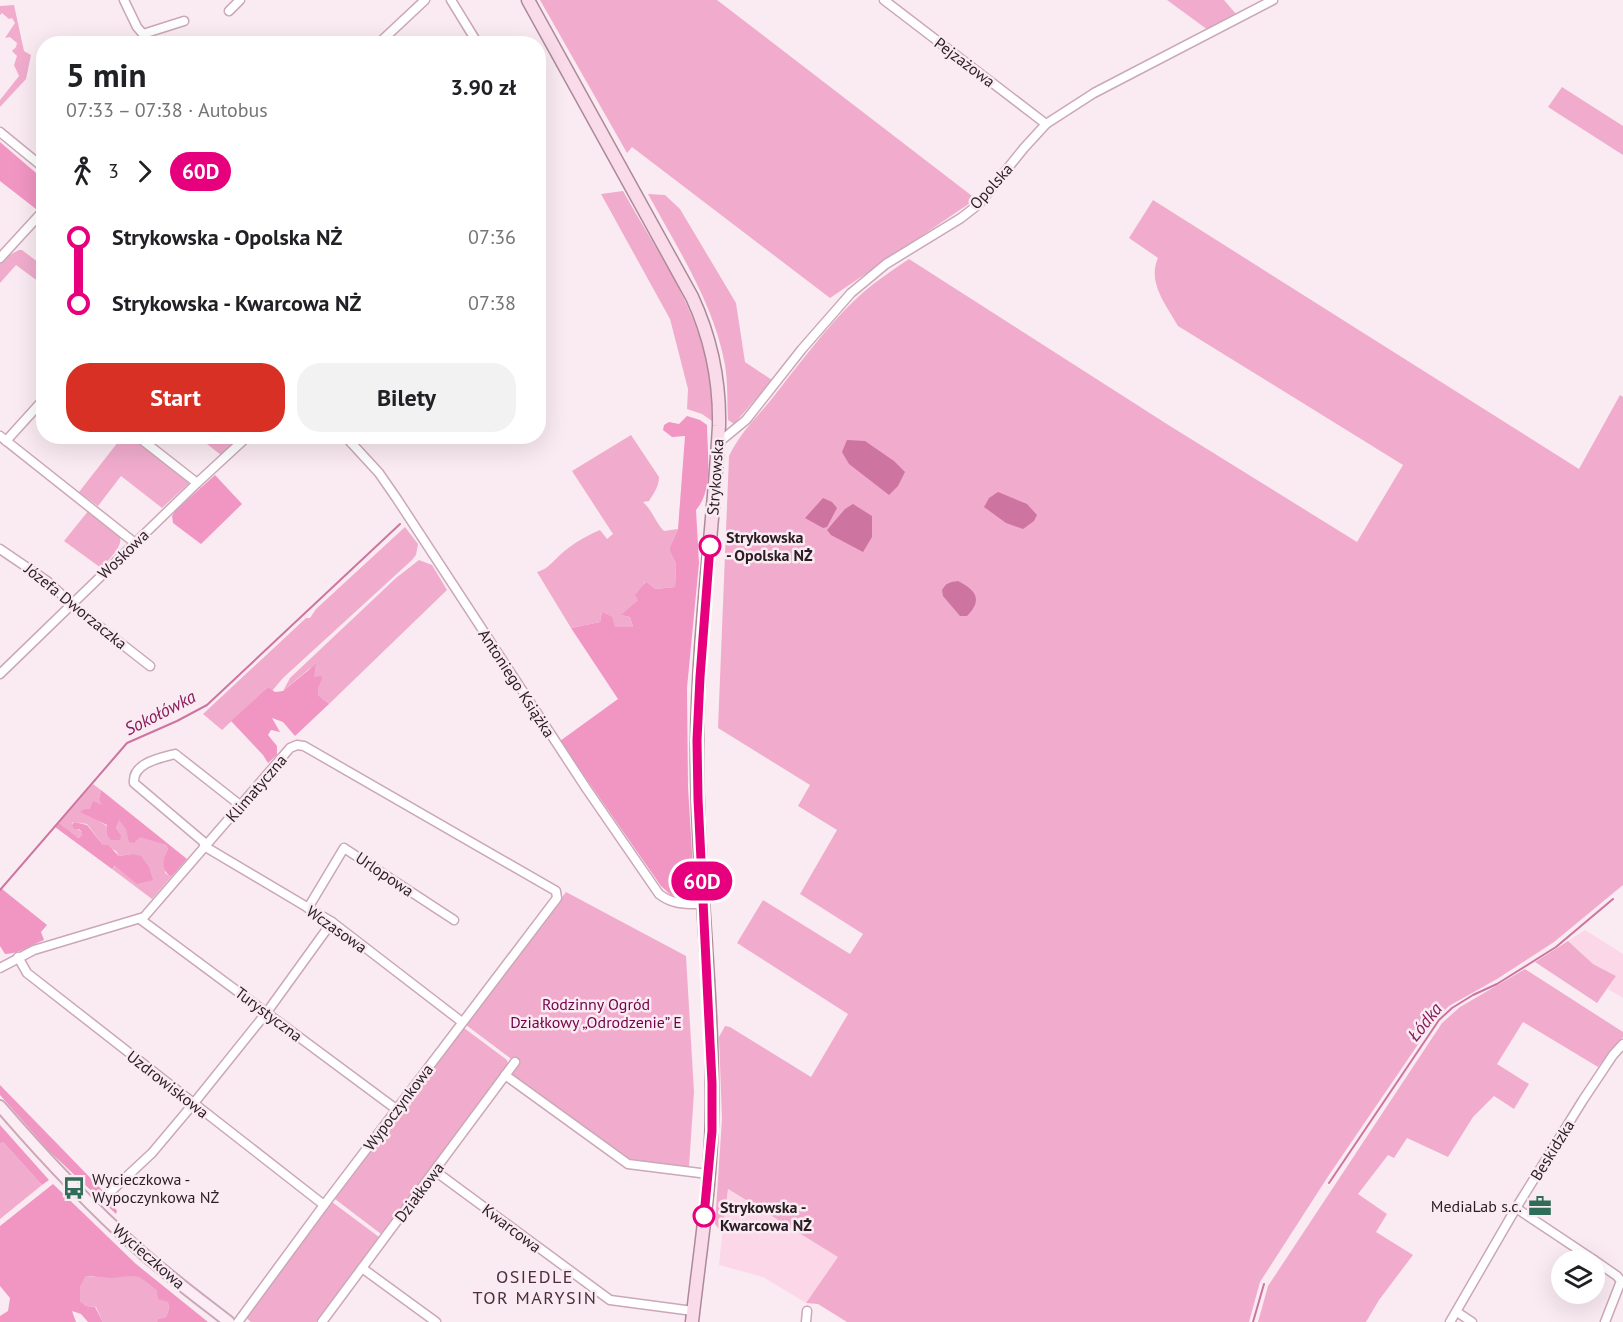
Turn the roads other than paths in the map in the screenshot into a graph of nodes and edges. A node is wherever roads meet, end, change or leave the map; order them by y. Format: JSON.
{"nodes":[{"id":1,"x":124,"y":0,"type":"edge"},
{"id":2,"x":240,"y":0,"type":"edge"},
{"id":3,"x":425,"y":0,"type":"edge"},
{"id":4,"x":451,"y":0,"type":"edge"},
{"id":5,"x":528,"y":0,"type":"edge"},
{"id":6,"x":884,"y":0,"type":"edge"},
{"id":7,"x":1273,"y":0,"type":"edge"},
{"id":8,"x":229,"y":11,"type":"dead end"},
{"id":9,"x":184,"y":21,"type":"dead end"},
{"id":10,"x":387,"y":36,"type":"edge"},
{"id":11,"x":473,"y":36,"type":"edge"},
{"id":12,"x":1046,"y":124,"type":"junction"},
{"id":13,"x":0,"y":132,"type":"edge"},
{"id":14,"x":36,"y":161,"type":"edge"},
{"id":15,"x":36,"y":219,"type":"edge"},
{"id":16,"x":0,"y":258,"type":"edge"},
{"id":17,"x":36,"y":407,"type":"edge"},
{"id":18,"x":3,"y":438,"type":"edge"},
{"id":19,"x":718,"y":443,"type":"junction"},
{"id":20,"x":147,"y":444,"type":"edge"},
{"id":21,"x":239,"y":444,"type":"edge"},
{"id":22,"x":352,"y":444,"type":"edge"},
{"id":23,"x":197,"y":483,"type":"junction"},
{"id":24,"x":135,"y":543,"type":"junction"},
{"id":25,"x":0,"y":549,"type":"edge"},
{"id":26,"x":72,"y":603,"type":"junction"},
{"id":27,"x":150,"y":666,"type":"dead end"},
{"id":28,"x":0,"y":674,"type":"edge"},
{"id":29,"x":240,"y":805,"type":"junction"},
{"id":30,"x":205,"y":845,"type":"junction"},
{"id":31,"x":557,"y":893,"type":"joint"},
{"id":32,"x":703,"y":904,"type":"junction"},
{"id":33,"x":308,"y":908,"type":"junction"},
{"id":34,"x":140,"y":920,"type":"junction"},
{"id":35,"x":454,"y":920,"type":"dead end"},
{"id":36,"x":332,"y":922,"type":"junction"},
{"id":37,"x":18,"y":957,"type":"junction"},
{"id":38,"x":0,"y":968,"type":"edge"},
{"id":39,"x":267,"y":1012,"type":"junction"},
{"id":40,"x":462,"y":1022,"type":"junction"},
{"id":41,"x":1623,"y":1044,"type":"edge"},
{"id":42,"x":515,"y":1062,"type":"dead end"},
{"id":43,"x":505,"y":1075,"type":"junction"},
{"id":44,"x":194,"y":1104,"type":"junction"},
{"id":45,"x":0,"y":1107,"type":"edge"},
{"id":46,"x":396,"y":1109,"type":"junction"},
{"id":47,"x":435,"y":1171,"type":"junction"},
{"id":48,"x":708,"y":1174,"type":"junction"},
{"id":49,"x":108,"y":1194,"type":"dead end"},
{"id":50,"x":324,"y":1205,"type":"junction"},
{"id":51,"x":1516,"y":1208,"type":"junction"},
{"id":52,"x":1579,"y":1250,"type":"edge"},
{"id":53,"x":362,"y":1268,"type":"junction"},
{"id":54,"x":1605,"y":1268,"type":"edge"},
{"id":55,"x":807,"y":1311,"type":"dead end"},
{"id":56,"x":1456,"y":1312,"type":"junction"},
{"id":57,"x":692,"y":1317,"type":"edge"},
{"id":58,"x":229,"y":1322,"type":"edge"},
{"id":59,"x":238,"y":1322,"type":"edge"},
{"id":60,"x":322,"y":1322,"type":"edge"},
{"id":61,"x":436,"y":1322,"type":"edge"},
{"id":62,"x":806,"y":1322,"type":"edge"},
{"id":63,"x":1450,"y":1322,"type":"edge"},
{"id":64,"x":1472,"y":1322,"type":"edge"},
{"id":65,"x":1605,"y":1322,"type":"edge"}],
"edges":[{"from":1,"to":9,"type":"street"},
{"from":2,"to":8,"type":"street"},
{"from":3,"to":10,"type":"street"},
{"from":4,"to":11,"type":"street"},
{"from":5,"to":19,"type":"main road","name":"Strykowska"},
{"from":6,"to":12,"type":"street","name":"Pejzażowa"},
{"from":7,"to":12,"type":"street","name":"Opolska"},
{"from":12,"to":19,"type":"street","name":"Opolska"},
{"from":13,"to":14,"type":"street"},
{"from":15,"to":16,"type":"street"},
{"from":17,"to":18,"type":"street"},
{"from":18,"to":24,"type":"street"},
{"from":19,"to":32,"type":"main road","name":"Strykowska"},
{"from":20,"to":23,"type":"street"},
{"from":21,"to":23,"type":"street","name":"Woskowa"},
{"from":22,"to":32,"type":"street","name":"Antoniego Książka"},
{"from":23,"to":24,"type":"street","name":"Woskowa"},
{"from":24,"to":26,"type":"street","name":"Woskowa"},
{"from":25,"to":26,"type":"street","name":"Józefa Dworzaczka"},
{"from":26,"to":27,"type":"street","name":"Józefa Dworzaczka"},
{"from":26,"to":28,"type":"street","name":"Woskowa"},
{"from":29,"to":30,"type":"street","name":"Klimatyczna"},
{"from":29,"to":30,"type":"street","name":"Wczasowa"},
{"from":29,"to":31,"type":"street","name":"Klimatyczna"},
{"from":30,"to":33,"type":"street","name":"Wczasowa"},
{"from":30,"to":34,"type":"street","name":"Klimatyczna"},
{"from":31,"to":40,"type":"street","name":"Wypoczynkowa"},
{"from":32,"to":48,"type":"main road","name":"Strykowska"},
{"from":33,"to":35,"type":"street","name":"Urlopowa"},
{"from":33,"to":36,"type":"street","name":"Wczasowa"},
{"from":34,"to":37,"type":"street"},
{"from":34,"to":39,"type":"street","name":"Turystyczna"},
{"from":36,"to":39,"type":"street"},
{"from":36,"to":40,"type":"street","name":"Wczasowa"},
{"from":37,"to":38,"type":"street"},
{"from":37,"to":44,"type":"street","name":"Uzdrowiskowa"},
{"from":39,"to":44,"type":"street"},
{"from":39,"to":46,"type":"street","name":"Turystyczna"},
{"from":40,"to":46,"type":"street","name":"Wypoczynkowa"},
{"from":41,"to":51,"type":"street","name":"Beskidzka"},
{"from":42,"to":43,"type":"street","name":"Działkowa"},
{"from":43,"to":47,"type":"street","name":"Działkowa"},
{"from":43,"to":48,"type":"street"},
{"from":44,"to":49,"type":"street"},
{"from":44,"to":50,"type":"street","name":"Uzdrowiskowa"},
{"from":45,"to":58,"type":"street","name":"Wycieczkowa"},
{"from":46,"to":50,"type":"street","name":"Wypoczynkowa"},
{"from":47,"to":53,"type":"street","name":"Działkowa"},
{"from":47,"to":57,"type":"street","name":"Kwarcowa"},
{"from":48,"to":57,"type":"main road","name":"Strykowska"},
{"from":50,"to":59,"type":"street","name":"Wypoczynkowa"},
{"from":51,"to":52,"type":"street"},
{"from":51,"to":56,"type":"street","name":"Beskidzka"},
{"from":53,"to":60,"type":"street","name":"Działkowa"},
{"from":53,"to":61,"type":"street"},
{"from":54,"to":65,"type":"street"},
{"from":55,"to":62,"type":"street"},
{"from":56,"to":63,"type":"street","name":"Beskidzka"},
{"from":56,"to":64,"type":"street"}]}
